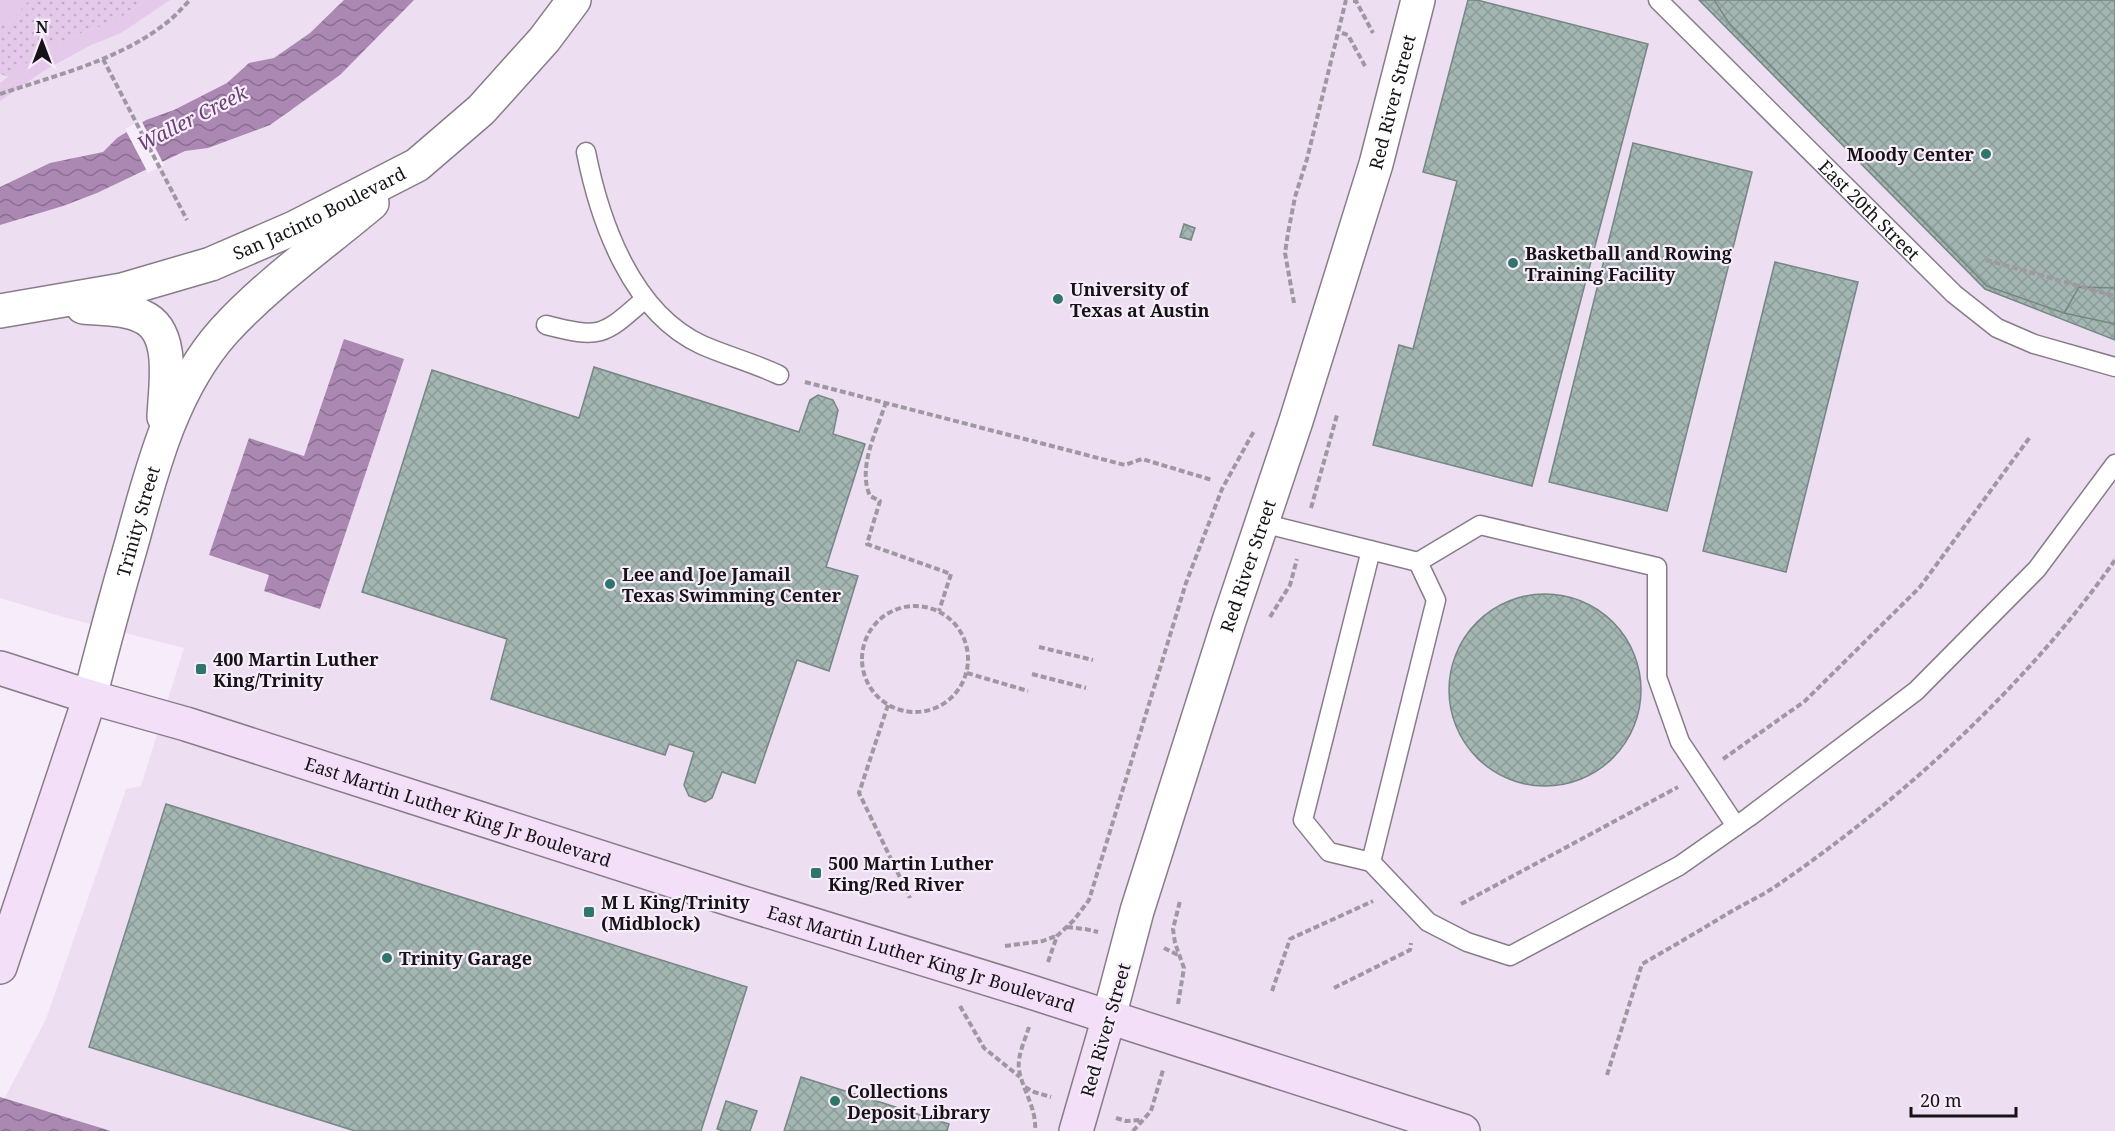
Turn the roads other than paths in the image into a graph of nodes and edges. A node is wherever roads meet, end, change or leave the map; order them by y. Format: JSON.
{"nodes":[{"id":1,"x":574,"y":0,"type":"edge"},
{"id":2,"x":1419,"y":0,"type":"edge"},
{"id":3,"x":1658,"y":0,"type":"edge"},
{"id":4,"x":586,"y":152,"type":"dead end"},
{"id":5,"x":417,"y":165,"type":"junction"},
{"id":6,"x":645,"y":299,"type":"junction"},
{"id":7,"x":37,"y":305,"type":"junction"},
{"id":8,"x":0,"y":311,"type":"edge"},
{"id":9,"x":546,"y":325,"type":"dead end"},
{"id":10,"x":2115,"y":367,"type":"edge"},
{"id":11,"x":779,"y":375,"type":"road end"},
{"id":12,"x":163,"y":440,"type":"junction"},
{"id":13,"x":2115,"y":464,"type":"edge"},
{"id":14,"x":1262,"y":523,"type":"junction"},
{"id":15,"x":1371,"y":550,"type":"junction"},
{"id":16,"x":1418,"y":562,"type":"junction"},
{"id":17,"x":0,"y":668,"type":"edge"},
{"id":18,"x":90,"y":697,"type":"junction"},
{"id":19,"x":1736,"y":826,"type":"junction"},
{"id":20,"x":1371,"y":862,"type":"junction"},
{"id":21,"x":1,"y":959,"type":"edge"},
{"id":22,"x":1109,"y":1017,"type":"junction"},
{"id":23,"x":1076,"y":1131,"type":"edge"},
{"id":24,"x":1463,"y":1131,"type":"edge"}],
"edges":[{"from":1,"to":5,"type":"street","name":"San Jacinto Boulevard"},
{"from":2,"to":14,"type":"street","name":"Red River Street"},
{"from":3,"to":10,"type":"lane","name":"East 20th Street"},
{"from":4,"to":6,"type":"lane"},
{"from":5,"to":7,"type":"street","name":"San Jacinto Boulevard"},
{"from":5,"to":12,"type":"street","name":"Trinity Street"},
{"from":6,"to":9,"type":"lane"},
{"from":6,"to":11,"type":"lane"},
{"from":7,"to":8,"type":"street","name":"San Jacinto Boulevard"},
{"from":7,"to":12,"type":"street"},
{"from":12,"to":18,"type":"street","name":"Trinity Street"},
{"from":13,"to":19,"type":"lane"},
{"from":14,"to":15,"type":"lane"},
{"from":14,"to":22,"type":"street","name":"Red River Street"},
{"from":15,"to":16,"type":"lane"},
{"from":15,"to":20,"type":"lane"},
{"from":16,"to":19,"type":"lane"},
{"from":16,"to":20,"type":"lane"},
{"from":17,"to":18,"type":"main road","name":"East Martin Luther King Jr Boulevard"},
{"from":18,"to":21,"type":"main road","name":"Trinity Street"},
{"from":18,"to":22,"type":"main road","name":"East Martin Luther King Jr Boulevard"},
{"from":19,"to":20,"type":"lane"},
{"from":22,"to":23,"type":"main road","name":"Red River Street"},
{"from":22,"to":24,"type":"main road","name":"East Martin Luther King Jr Boulevard"}]}
